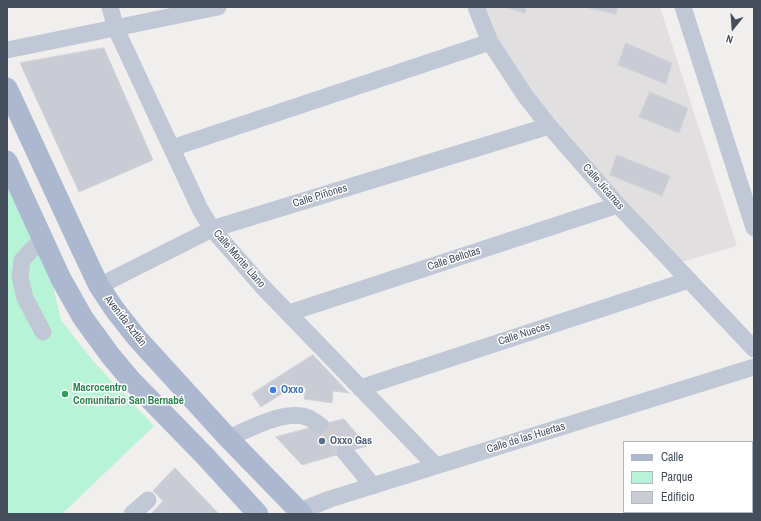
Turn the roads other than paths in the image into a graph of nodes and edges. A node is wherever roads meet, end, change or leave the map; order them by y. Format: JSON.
{"nodes":[{"id":1,"x":110,"y":7,"type":"edge"},
{"id":2,"x":218,"y":7,"type":"edge"},
{"id":3,"x":476,"y":7,"type":"edge"},
{"id":4,"x":683,"y":7,"type":"edge"},
{"id":5,"x":116,"y":29,"type":"junction"},
{"id":6,"x":490,"y":42,"type":"junction"},
{"id":7,"x":7,"y":50,"type":"edge"},
{"id":8,"x":7,"y":88,"type":"edge"},
{"id":9,"x":549,"y":126,"type":"junction"},
{"id":10,"x":172,"y":148,"type":"junction"},
{"id":11,"x":7,"y":161,"type":"edge"},
{"id":12,"x":618,"y":205,"type":"junction"},
{"id":13,"x":754,"y":228,"type":"edge"},
{"id":14,"x":212,"y":229,"type":"junction"},
{"id":15,"x":42,"y":239,"type":"junction"},
{"id":16,"x":689,"y":280,"type":"junction"},
{"id":17,"x":100,"y":286,"type":"junction"},
{"id":18,"x":289,"y":313,"type":"junction"},
{"id":19,"x":43,"y":332,"type":"dead end"},
{"id":20,"x":754,"y":349,"type":"edge"},
{"id":21,"x":754,"y":367,"type":"edge"},
{"id":22,"x":360,"y":388,"type":"junction"},
{"id":23,"x":320,"y":425,"type":"tunnel mouth"},
{"id":24,"x":228,"y":438,"type":"junction"},
{"id":25,"x":345,"y":452,"type":"tunnel mouth"},
{"id":26,"x":205,"y":456,"type":"junction"},
{"id":27,"x":436,"y":466,"type":"junction"},
{"id":28,"x":373,"y":486,"type":"junction"},
{"id":29,"x":148,"y":500,"type":"dead end"},
{"id":30,"x":300,"y":513,"type":"edge"},
{"id":31,"x":132,"y":514,"type":"edge"},
{"id":32,"x":258,"y":514,"type":"edge"}],
"edges":[{"from":1,"to":5,"type":"street","name":"Calle Monte Llano"},
{"from":2,"to":5,"type":"street"},
{"from":3,"to":6,"type":"street","name":"Calle Jícamas"},
{"from":4,"to":13,"type":"street"},
{"from":5,"to":7,"type":"street"},
{"from":5,"to":10,"type":"street","name":"Calle Monte Llano"},
{"from":6,"to":9,"type":"street","name":"Calle Jícamas"},
{"from":6,"to":10,"type":"street"},
{"from":8,"to":17,"type":"main road","name":"Avenida Aztlán"},
{"from":9,"to":12,"type":"street","name":"Calle Jícamas"},
{"from":9,"to":14,"type":"street","name":"Calle Piñones"},
{"from":10,"to":14,"type":"street","name":"Calle Monte Llano"},
{"from":11,"to":15,"type":"main road"},
{"from":12,"to":16,"type":"street","name":"Calle Jícamas"},
{"from":12,"to":18,"type":"street","name":"Calle Bellotas"},
{"from":14,"to":17,"type":"street","name":"Calle Piñones"},
{"from":14,"to":18,"type":"street","name":"Calle Monte Llano"},
{"from":15,"to":19,"type":"street"},
{"from":15,"to":26,"type":"main road"},
{"from":16,"to":20,"type":"street","name":"Calle Jícamas"},
{"from":16,"to":22,"type":"street","name":"Calle Nueces"},
{"from":17,"to":24,"type":"main road","name":"Avenida Aztlán"},
{"from":18,"to":22,"type":"street","name":"Calle Monte Llano"},
{"from":21,"to":27,"type":"street","name":"Calle de las Huertas"},
{"from":22,"to":27,"type":"street","name":"Calle Monte Llano"},
{"from":23,"to":24,"type":"street"},
{"from":24,"to":26,"type":"main road"},
{"from":24,"to":30,"type":"main road","name":"Avenida Aztlán"},
{"from":25,"to":28,"type":"street"},
{"from":26,"to":32,"type":"main road"},
{"from":27,"to":28,"type":"street","name":"Calle de las Huertas"},
{"from":28,"to":30,"type":"street","name":"Calle de las Huertas"},
{"from":29,"to":31,"type":"street"}]}
